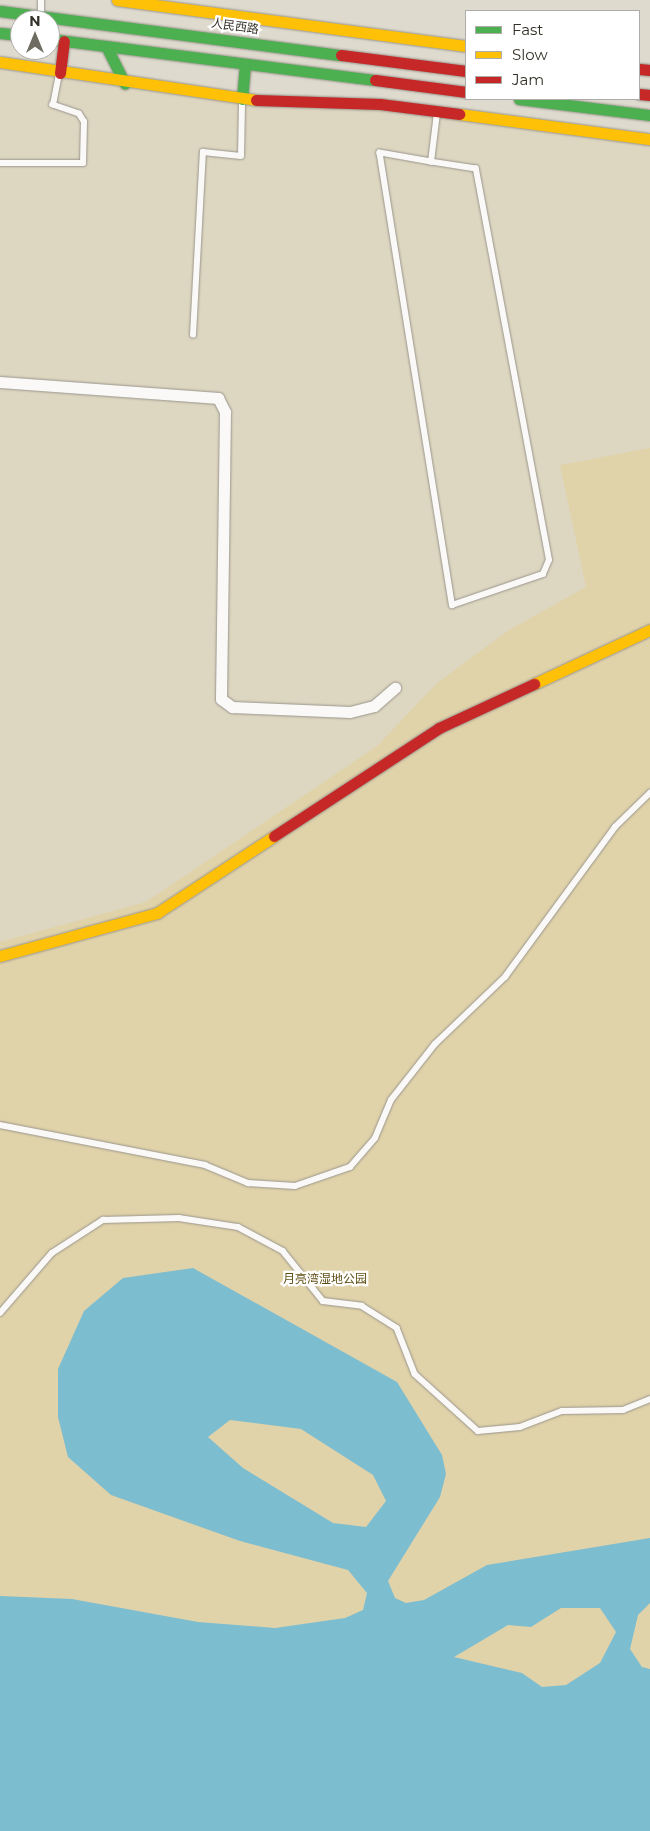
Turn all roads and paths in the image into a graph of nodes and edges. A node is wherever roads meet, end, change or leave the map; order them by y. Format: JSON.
{"nodes":[{"id":1,"x":118,"y":0,"type":"edge"},
{"id":2,"x":60,"y":17,"type":"edge"},
{"id":3,"x":60,"y":40,"type":"edge"},
{"id":4,"x":64,"y":41,"type":"junction"},
{"id":5,"x":106,"y":46,"type":"junction"},
{"id":6,"x":465,"y":46,"type":"edge"},
{"id":7,"x":0,"y":62,"type":"edge"},
{"id":8,"x":245,"y":64,"type":"junction"},
{"id":9,"x":465,"y":71,"type":"edge"},
{"id":10,"x":60,"y":73,"type":"junction"},
{"id":11,"x":125,"y":84,"type":"junction"},
{"id":12,"x":465,"y":92,"type":"edge"},
{"id":13,"x":242,"y":99,"type":"junction"},
{"id":14,"x":527,"y":100,"type":"edge"},
{"id":15,"x":437,"y":111,"type":"junction"},
{"id":16,"x":650,"y":115,"type":"edge"},
{"id":17,"x":650,"y":139,"type":"edge"},
{"id":18,"x":431,"y":162,"type":"junction"},
{"id":19,"x":0,"y":163,"type":"edge"},
{"id":20,"x":193,"y":335,"type":"dead end"},
{"id":21,"x":0,"y":382,"type":"edge"},
{"id":22,"x":650,"y":630,"type":"edge"},
{"id":23,"x":395,"y":688,"type":"dead end"},
{"id":24,"x":650,"y":793,"type":"edge"},
{"id":25,"x":0,"y":956,"type":"edge"},
{"id":26,"x":0,"y":1125,"type":"edge"},
{"id":27,"x":0,"y":1313,"type":"edge"},
{"id":28,"x":650,"y":1399,"type":"edge"}],
"edges":[{"from":1,"to":6,"type":"street"},
{"from":2,"to":9,"type":"street","name":"人民西路"},
{"from":3,"to":4,"type":"street"},
{"from":4,"to":5,"type":"street"},
{"from":4,"to":10,"type":"street"},
{"from":5,"to":8,"type":"street"},
{"from":5,"to":11,"type":"street"},
{"from":7,"to":10,"type":"street"},
{"from":8,"to":12,"type":"street"},
{"from":8,"to":13,"type":"street"},
{"from":10,"to":11,"type":"street"},
{"from":10,"to":19,"type":"lane"},
{"from":11,"to":13,"type":"street"},
{"from":13,"to":15,"type":"street"},
{"from":13,"to":20,"type":"lane"},
{"from":14,"to":16,"type":"street"},
{"from":15,"to":17,"type":"street"},
{"from":15,"to":18,"type":"lane"},
{"from":18,"to":18,"type":"lane"},
{"from":21,"to":23,"type":"street"},
{"from":22,"to":25,"type":"street"},
{"from":24,"to":26,"type":"lane"},
{"from":27,"to":28,"type":"lane"}]}
